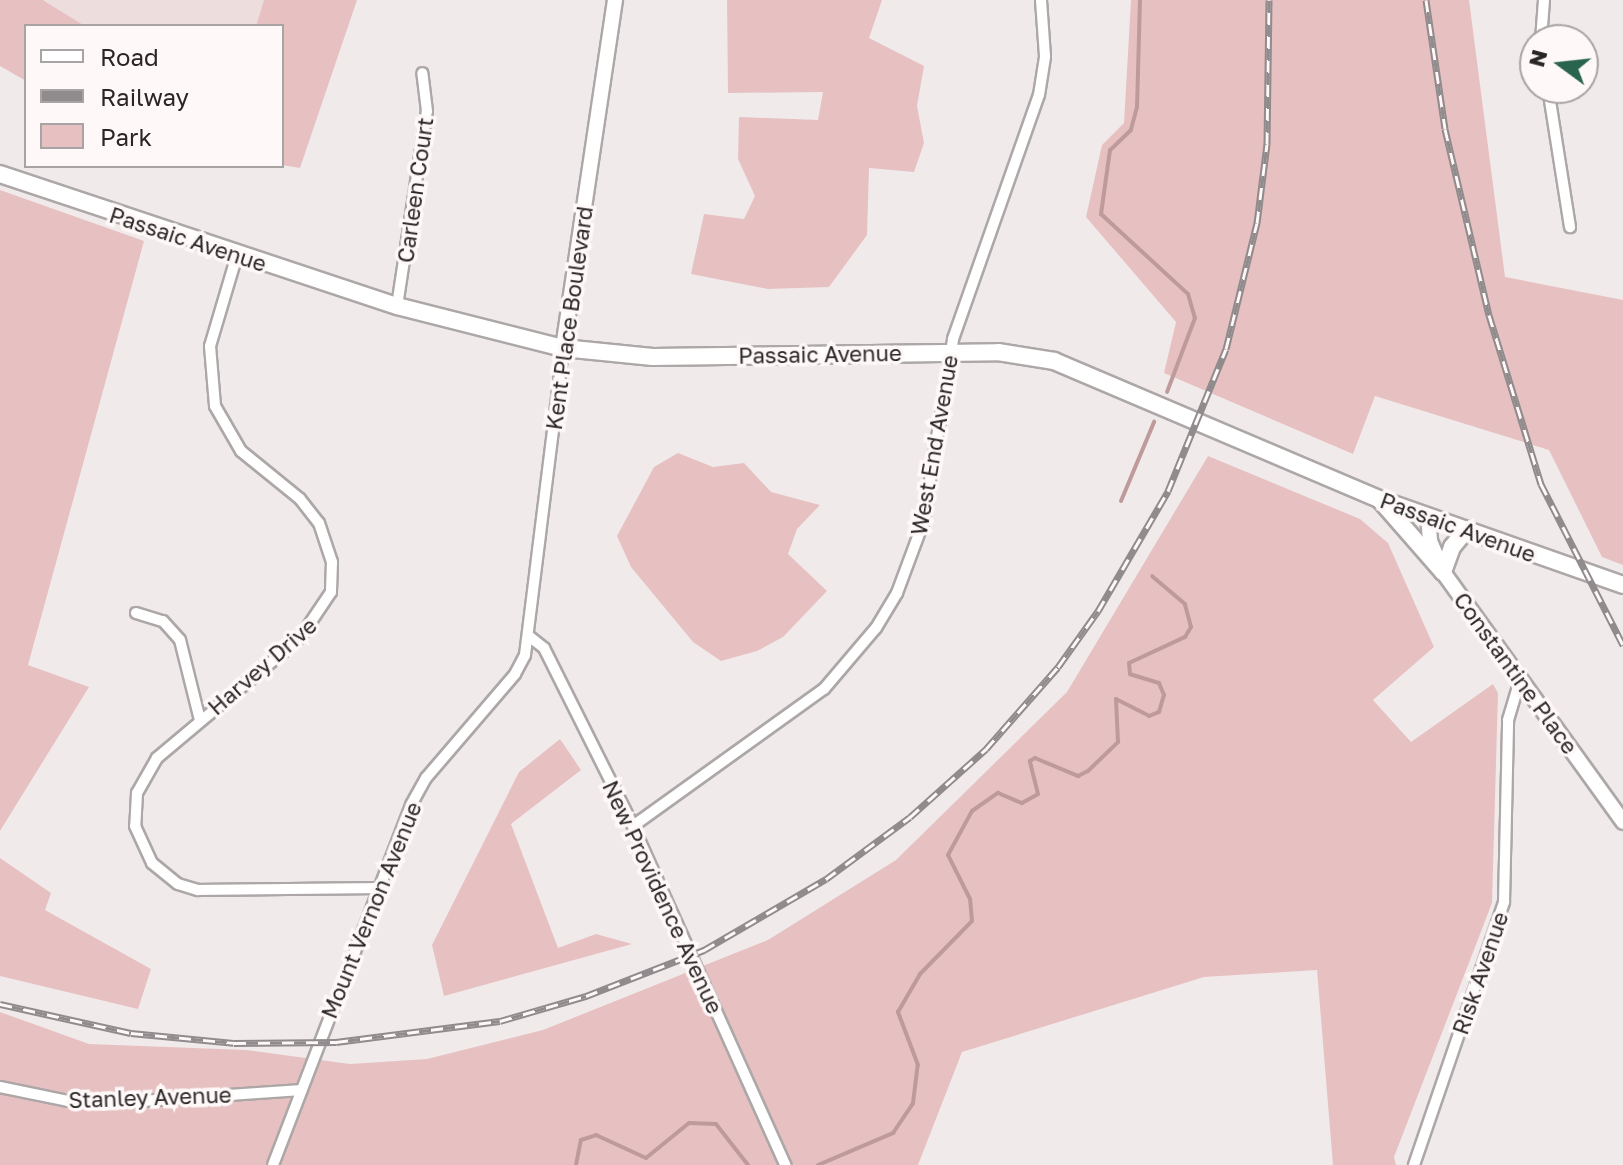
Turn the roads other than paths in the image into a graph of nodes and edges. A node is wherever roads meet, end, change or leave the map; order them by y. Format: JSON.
{"nodes":[{"id":1,"x":615,"y":0,"type":"edge"},
{"id":2,"x":1041,"y":0,"type":"edge"},
{"id":3,"x":1544,"y":0,"type":"edge"},
{"id":4,"x":1542,"y":24,"type":"edge"},
{"id":5,"x":422,"y":73,"type":"dead end"},
{"id":6,"x":1551,"y":104,"type":"edge"},
{"id":7,"x":0,"y":174,"type":"edge"},
{"id":8,"x":1570,"y":227,"type":"dead end"},
{"id":9,"x":237,"y":255,"type":"junction"},
{"id":10,"x":397,"y":306,"type":"junction"},
{"id":11,"x":563,"y":348,"type":"junction"},
{"id":12,"x":949,"y":352,"type":"junction"},
{"id":13,"x":1379,"y":499,"type":"junction"},
{"id":14,"x":1428,"y":517,"type":"junction"},
{"id":15,"x":1467,"y":529,"type":"junction"},
{"id":16,"x":1443,"y":572,"type":"junction"},
{"id":17,"x":1623,"y":585,"type":"edge"},
{"id":18,"x":136,"y":613,"type":"dead end"},
{"id":19,"x":530,"y":637,"type":"junction"},
{"id":20,"x":1520,"y":680,"type":"junction"},
{"id":21,"x":200,"y":720,"type":"junction"},
{"id":22,"x":1623,"y":822,"type":"edge"},
{"id":23,"x":633,"y":826,"type":"junction"},
{"id":24,"x":378,"y":888,"type":"junction"},
{"id":25,"x":0,"y":1087,"type":"edge"},
{"id":26,"x":302,"y":1090,"type":"junction"},
{"id":27,"x":273,"y":1165,"type":"edge"},
{"id":28,"x":785,"y":1165,"type":"edge"},
{"id":29,"x":1414,"y":1165,"type":"edge"}],
"edges":[{"from":1,"to":11,"type":"street","name":"Kent Place Boulevard"},
{"from":2,"to":12,"type":"street","name":"West End Avenue"},
{"from":3,"to":4,"type":"street"},
{"from":5,"to":10,"type":"street","name":"Carleen Court"},
{"from":6,"to":8,"type":"street"},
{"from":7,"to":9,"type":"main road","name":"Passaic Avenue"},
{"from":9,"to":10,"type":"main road","name":"Passaic Avenue"},
{"from":9,"to":21,"type":"street","name":"Harvey Drive"},
{"from":10,"to":11,"type":"main road","name":"Passaic Avenue"},
{"from":11,"to":12,"type":"main road","name":"Passaic Avenue"},
{"from":11,"to":19,"type":"street","name":"Kent Place Boulevard"},
{"from":12,"to":13,"type":"main road","name":"Passaic Avenue"},
{"from":12,"to":23,"type":"street","name":"West End Avenue"},
{"from":13,"to":14,"type":"main road","name":"Passaic Avenue"},
{"from":13,"to":16,"type":"main road"},
{"from":14,"to":15,"type":"main road","name":"Passaic Avenue"},
{"from":14,"to":16,"type":"street","name":"Constantine Place"},
{"from":15,"to":16,"type":"main road"},
{"from":15,"to":17,"type":"main road","name":"Passaic Avenue"},
{"from":16,"to":20,"type":"street","name":"Constantine Place"},
{"from":18,"to":21,"type":"street"},
{"from":19,"to":23,"type":"street","name":"New Providence Avenue"},
{"from":19,"to":24,"type":"street","name":"Mount Vernon Avenue"},
{"from":20,"to":22,"type":"street","name":"Constantine Place"},
{"from":20,"to":29,"type":"street","name":"Risk Avenue"},
{"from":21,"to":24,"type":"street","name":"Harvey Drive"},
{"from":23,"to":28,"type":"street","name":"New Providence Avenue"},
{"from":24,"to":26,"type":"street","name":"Mount Vernon Avenue"},
{"from":25,"to":26,"type":"street","name":"Stanley Avenue"},
{"from":26,"to":27,"type":"street","name":"Mount Vernon Avenue"}]}
